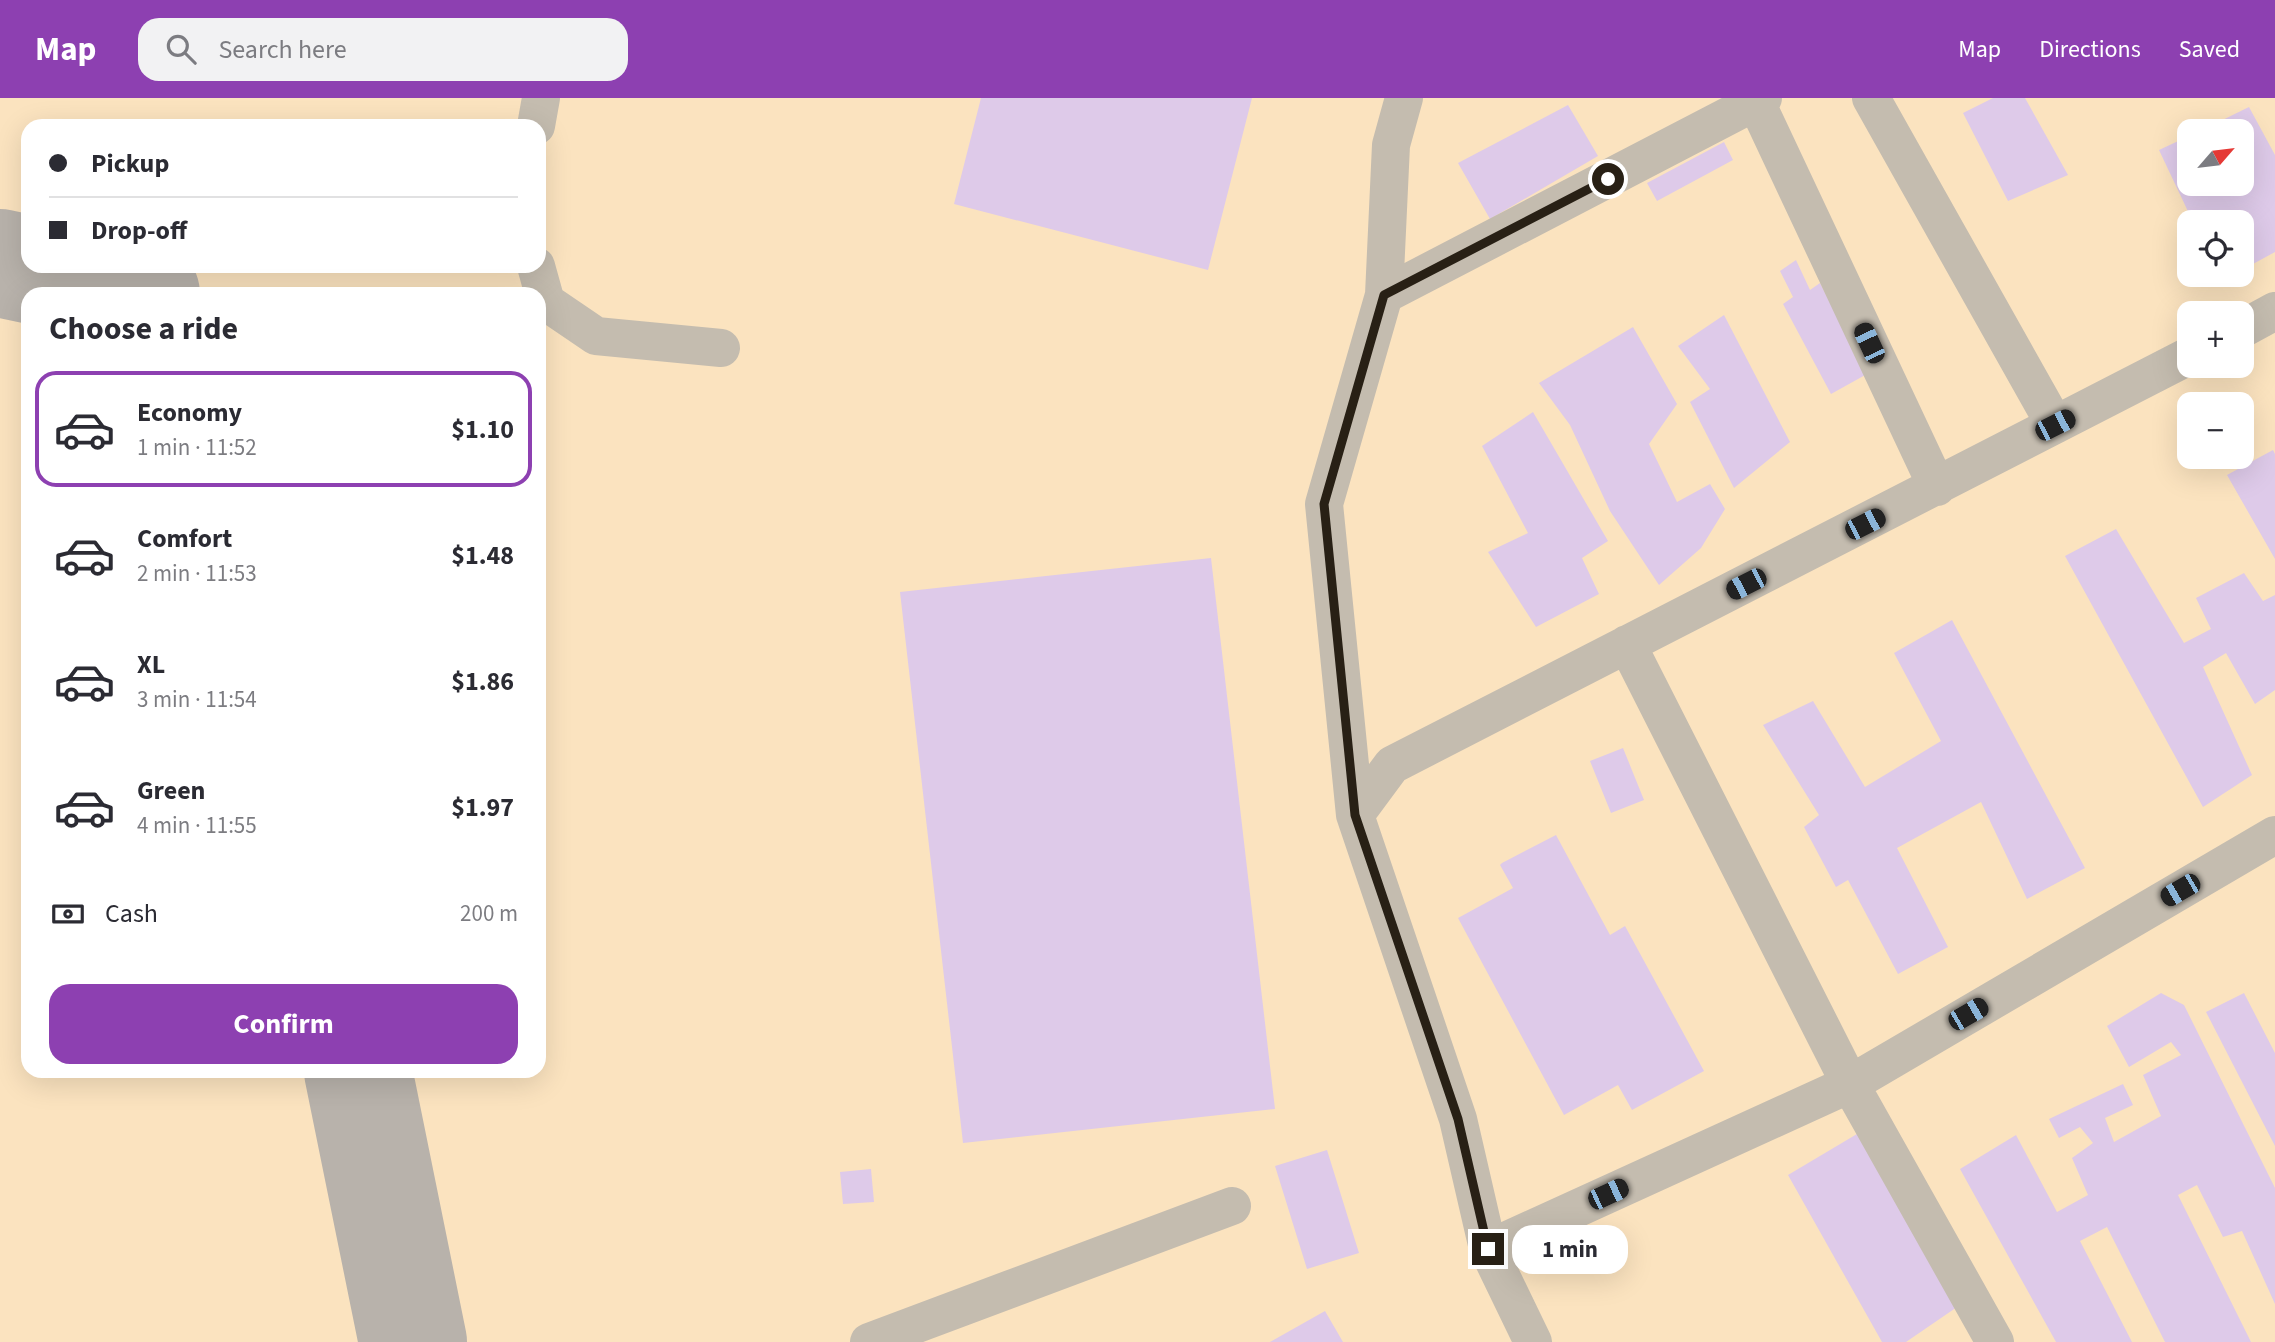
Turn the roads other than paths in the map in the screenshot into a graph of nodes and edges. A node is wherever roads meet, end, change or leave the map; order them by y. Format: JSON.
{"nodes":[{"id":1,"x":541,"y":98,"type":"edge"},
{"id":2,"x":1404,"y":98,"type":"edge"},
{"id":3,"x":1871,"y":98,"type":"edge"},
{"id":4,"x":1760,"y":100,"type":"edge"},
{"id":5,"x":537,"y":119,"type":"edge"},
{"id":6,"x":1384,"y":295,"type":"junction"},
{"id":7,"x":546,"y":302,"type":"edge"},
{"id":8,"x":2275,"y":312,"type":"edge"},
{"id":9,"x":2254,"y":323,"type":"edge"},
{"id":10,"x":721,"y":348,"type":"dead end"},
{"id":11,"x":2177,"y":362,"type":"edge"},
{"id":12,"x":2055,"y":425,"type":"junction"},
{"id":13,"x":1937,"y":487,"type":"junction"},
{"id":14,"x":1627,"y":644,"type":"junction"},
{"id":15,"x":1355,"y":815,"type":"junction"},
{"id":16,"x":2275,"y":835,"type":"edge"},
{"id":17,"x":1850,"y":1084,"type":"junction"},
{"id":18,"x":1232,"y":1206,"type":"dead end"},
{"id":19,"x":1488,"y":1249,"type":"junction"},
{"id":20,"x":869,"y":1342,"type":"edge"},
{"id":21,"x":1533,"y":1342,"type":"edge"},
{"id":22,"x":1995,"y":1342,"type":"edge"}],
"edges":[{"from":1,"to":5,"type":"street"},
{"from":2,"to":6,"type":"street"},
{"from":3,"to":12,"type":"street"},
{"from":4,"to":6,"type":"street"},
{"from":4,"to":13,"type":"street"},
{"from":6,"to":15,"type":"street"},
{"from":7,"to":10,"type":"street"},
{"from":8,"to":9,"type":"street"},
{"from":11,"to":12,"type":"street"},
{"from":12,"to":13,"type":"street"},
{"from":13,"to":14,"type":"street"},
{"from":14,"to":15,"type":"street"},
{"from":14,"to":17,"type":"street"},
{"from":15,"to":19,"type":"street"},
{"from":16,"to":17,"type":"street"},
{"from":17,"to":19,"type":"street"},
{"from":17,"to":22,"type":"street"},
{"from":18,"to":20,"type":"street"},
{"from":19,"to":21,"type":"street"}]}
